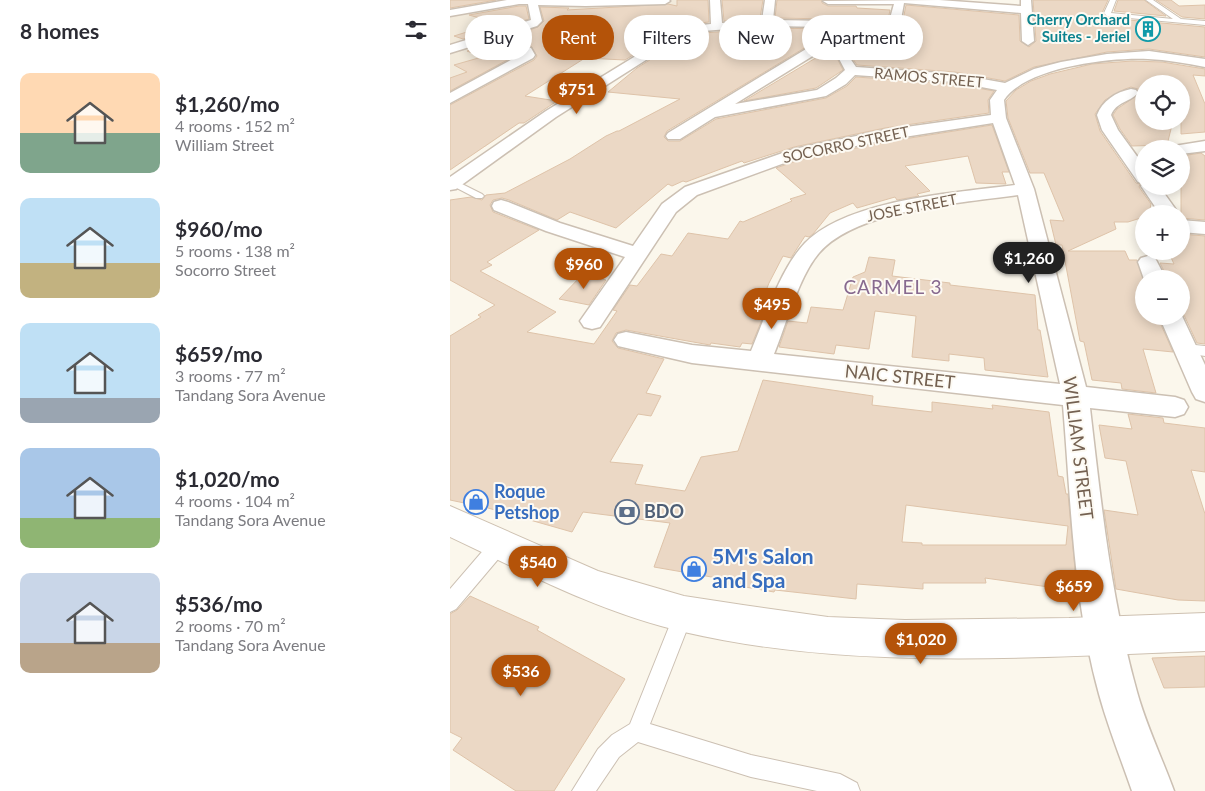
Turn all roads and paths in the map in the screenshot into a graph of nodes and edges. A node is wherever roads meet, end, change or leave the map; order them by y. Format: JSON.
{"nodes":[{"id":1,"x":532,"y":0,"type":"edge"},
{"id":2,"x":665,"y":0,"type":"edge"},
{"id":3,"x":715,"y":0,"type":"edge"},
{"id":4,"x":770,"y":0,"type":"edge"},
{"id":5,"x":828,"y":0,"type":"edge"},
{"id":6,"x":1113,"y":0,"type":"edge"},
{"id":7,"x":1149,"y":0,"type":"edge"},
{"id":8,"x":900,"y":1,"type":"edge"},
{"id":9,"x":611,"y":2,"type":"junction"},
{"id":10,"x":1026,"y":5,"type":"edge"},
{"id":11,"x":450,"y":13,"type":"edge"},
{"id":12,"x":665,"y":13,"type":"dead end"},
{"id":13,"x":617,"y":14,"type":"dead end"},
{"id":14,"x":829,"y":14,"type":"dead end"},
{"id":15,"x":768,"y":15,"type":"edge"},
{"id":16,"x":1181,"y":22,"type":"junction"},
{"id":17,"x":792,"y":23,"type":"edge"},
{"id":18,"x":1205,"y":23,"type":"edge"},
{"id":19,"x":717,"y":28,"type":"joint"},
{"id":20,"x":1028,"y":41,"type":"dead end"},
{"id":21,"x":1136,"y":42,"type":"dead end"},
{"id":22,"x":450,"y":49,"type":"edge"},
{"id":23,"x":1140,"y":55,"type":"junction"},
{"id":24,"x":522,"y":60,"type":"edge"},
{"id":25,"x":1205,"y":63,"type":"edge"},
{"id":26,"x":513,"y":66,"type":"junction"},
{"id":27,"x":852,"y":71,"type":"junction"},
{"id":28,"x":450,"y":84,"type":"edge"},
{"id":29,"x":1005,"y":87,"type":"junction"},
{"id":30,"x":1131,"y":93,"type":"dead end"},
{"id":31,"x":450,"y":99,"type":"edge"},
{"id":32,"x":712,"y":113,"type":"junction"},
{"id":33,"x":999,"y":118,"type":"junction"},
{"id":34,"x":674,"y":136,"type":"dead end"},
{"id":35,"x":1205,"y":146,"type":"edge"},
{"id":36,"x":1190,"y":148,"type":"edge"},
{"id":37,"x":1124,"y":150,"type":"junction"},
{"id":38,"x":1135,"y":150,"type":"edge"},
{"id":39,"x":1135,"y":165,"type":"edge"},
{"id":40,"x":452,"y":184,"type":"edge"},
{"id":41,"x":1025,"y":189,"type":"junction"},
{"id":42,"x":479,"y":196,"type":"dead end"},
{"id":43,"x":501,"y":206,"type":"dead end"},
{"id":44,"x":1190,"y":227,"type":"edge"},
{"id":45,"x":1205,"y":228,"type":"edge"},
{"id":46,"x":637,"y":254,"type":"junction"},
{"id":47,"x":592,"y":321,"type":"dead end"},
{"id":48,"x":1177,"y":325,"type":"edge"},
{"id":49,"x":626,"y":340,"type":"dead end"},
{"id":50,"x":1195,"y":350,"type":"edge"},
{"id":51,"x":759,"y":361,"type":"junction"},
{"id":52,"x":1205,"y":392,"type":"edge"},
{"id":53,"x":1074,"y":395,"type":"junction"},
{"id":54,"x":1175,"y":407,"type":"dead end"},
{"id":55,"x":450,"y":521,"type":"edge"},
{"id":56,"x":499,"y":544,"type":"junction"},
{"id":57,"x":450,"y":603,"type":"edge"},
{"id":58,"x":684,"y":614,"type":"junction"},
{"id":59,"x":1205,"y":632,"type":"edge"},
{"id":60,"x":1104,"y":635,"type":"junction"},
{"id":61,"x":637,"y":732,"type":"junction"},
{"id":62,"x":583,"y":791,"type":"edge"},
{"id":63,"x":850,"y":791,"type":"edge"},
{"id":64,"x":1153,"y":791,"type":"edge"}],
"edges":[{"from":1,"to":9,"type":"street"},
{"from":1,"to":11,"type":"street"},
{"from":1,"to":22,"type":"street"},
{"from":2,"to":9,"type":"street"},
{"from":2,"to":12,"type":"street"},
{"from":3,"to":19,"type":"street"},
{"from":4,"to":15,"type":"street"},
{"from":5,"to":8,"type":"street"},
{"from":5,"to":14,"type":"street"},
{"from":6,"to":16,"type":"lane"},
{"from":7,"to":16,"type":"lane"},
{"from":8,"to":10,"type":"street"},
{"from":8,"to":17,"type":"street"},
{"from":9,"to":13,"type":"street"},
{"from":10,"to":20,"type":"street"},
{"from":16,"to":18,"type":"lane"},
{"from":19,"to":40,"type":"street"},
{"from":21,"to":23,"type":"street"},
{"from":23,"to":25,"type":"street"},
{"from":23,"to":29,"type":"street"},
{"from":24,"to":26,"type":"street"},
{"from":26,"to":28,"type":"street"},
{"from":26,"to":31,"type":"street"},
{"from":27,"to":29,"type":"street","name":"RAMOS STREET"},
{"from":27,"to":32,"type":"street","name":"RAMOS STREET"},
{"from":27,"to":32,"type":"street","name":"RAMOS STREET"},
{"from":29,"to":33,"type":"street","name":"WILLIAM STREET"},
{"from":30,"to":37,"type":"street"},
{"from":32,"to":34,"type":"street","name":"RAMOS STREET"},
{"from":33,"to":41,"type":"street","name":"WILLIAM STREET"},
{"from":33,"to":46,"type":"street","name":"SOCORRO STREET"},
{"from":35,"to":36,"type":"street"},
{"from":37,"to":38,"type":"street"},
{"from":37,"to":39,"type":"street"},
{"from":40,"to":42,"type":"lane"},
{"from":41,"to":51,"type":"street","name":"JOSE STREET"},
{"from":41,"to":53,"type":"street","name":"WILLIAM STREET"},
{"from":43,"to":46,"type":"street"},
{"from":44,"to":45,"type":"street"},
{"from":46,"to":47,"type":"street","name":"SOCORRO STREET"},
{"from":48,"to":50,"type":"street"},
{"from":49,"to":51,"type":"street","name":"NAIC STREET"},
{"from":50,"to":52,"type":"street"},
{"from":51,"to":53,"type":"street","name":"NAIC STREET"},
{"from":53,"to":54,"type":"street","name":"NAIC STREET"},
{"from":53,"to":60,"type":"street","name":"WILLIAM STREET"},
{"from":55,"to":56,"type":"main road"},
{"from":56,"to":57,"type":"lane"},
{"from":56,"to":58,"type":"main road"},
{"from":58,"to":60,"type":"main road"},
{"from":58,"to":61,"type":"lane"},
{"from":59,"to":60,"type":"main road"},
{"from":60,"to":64,"type":"street","name":"WILLIAM STREET"},
{"from":61,"to":62,"type":"lane"},
{"from":61,"to":63,"type":"lane"}]}
